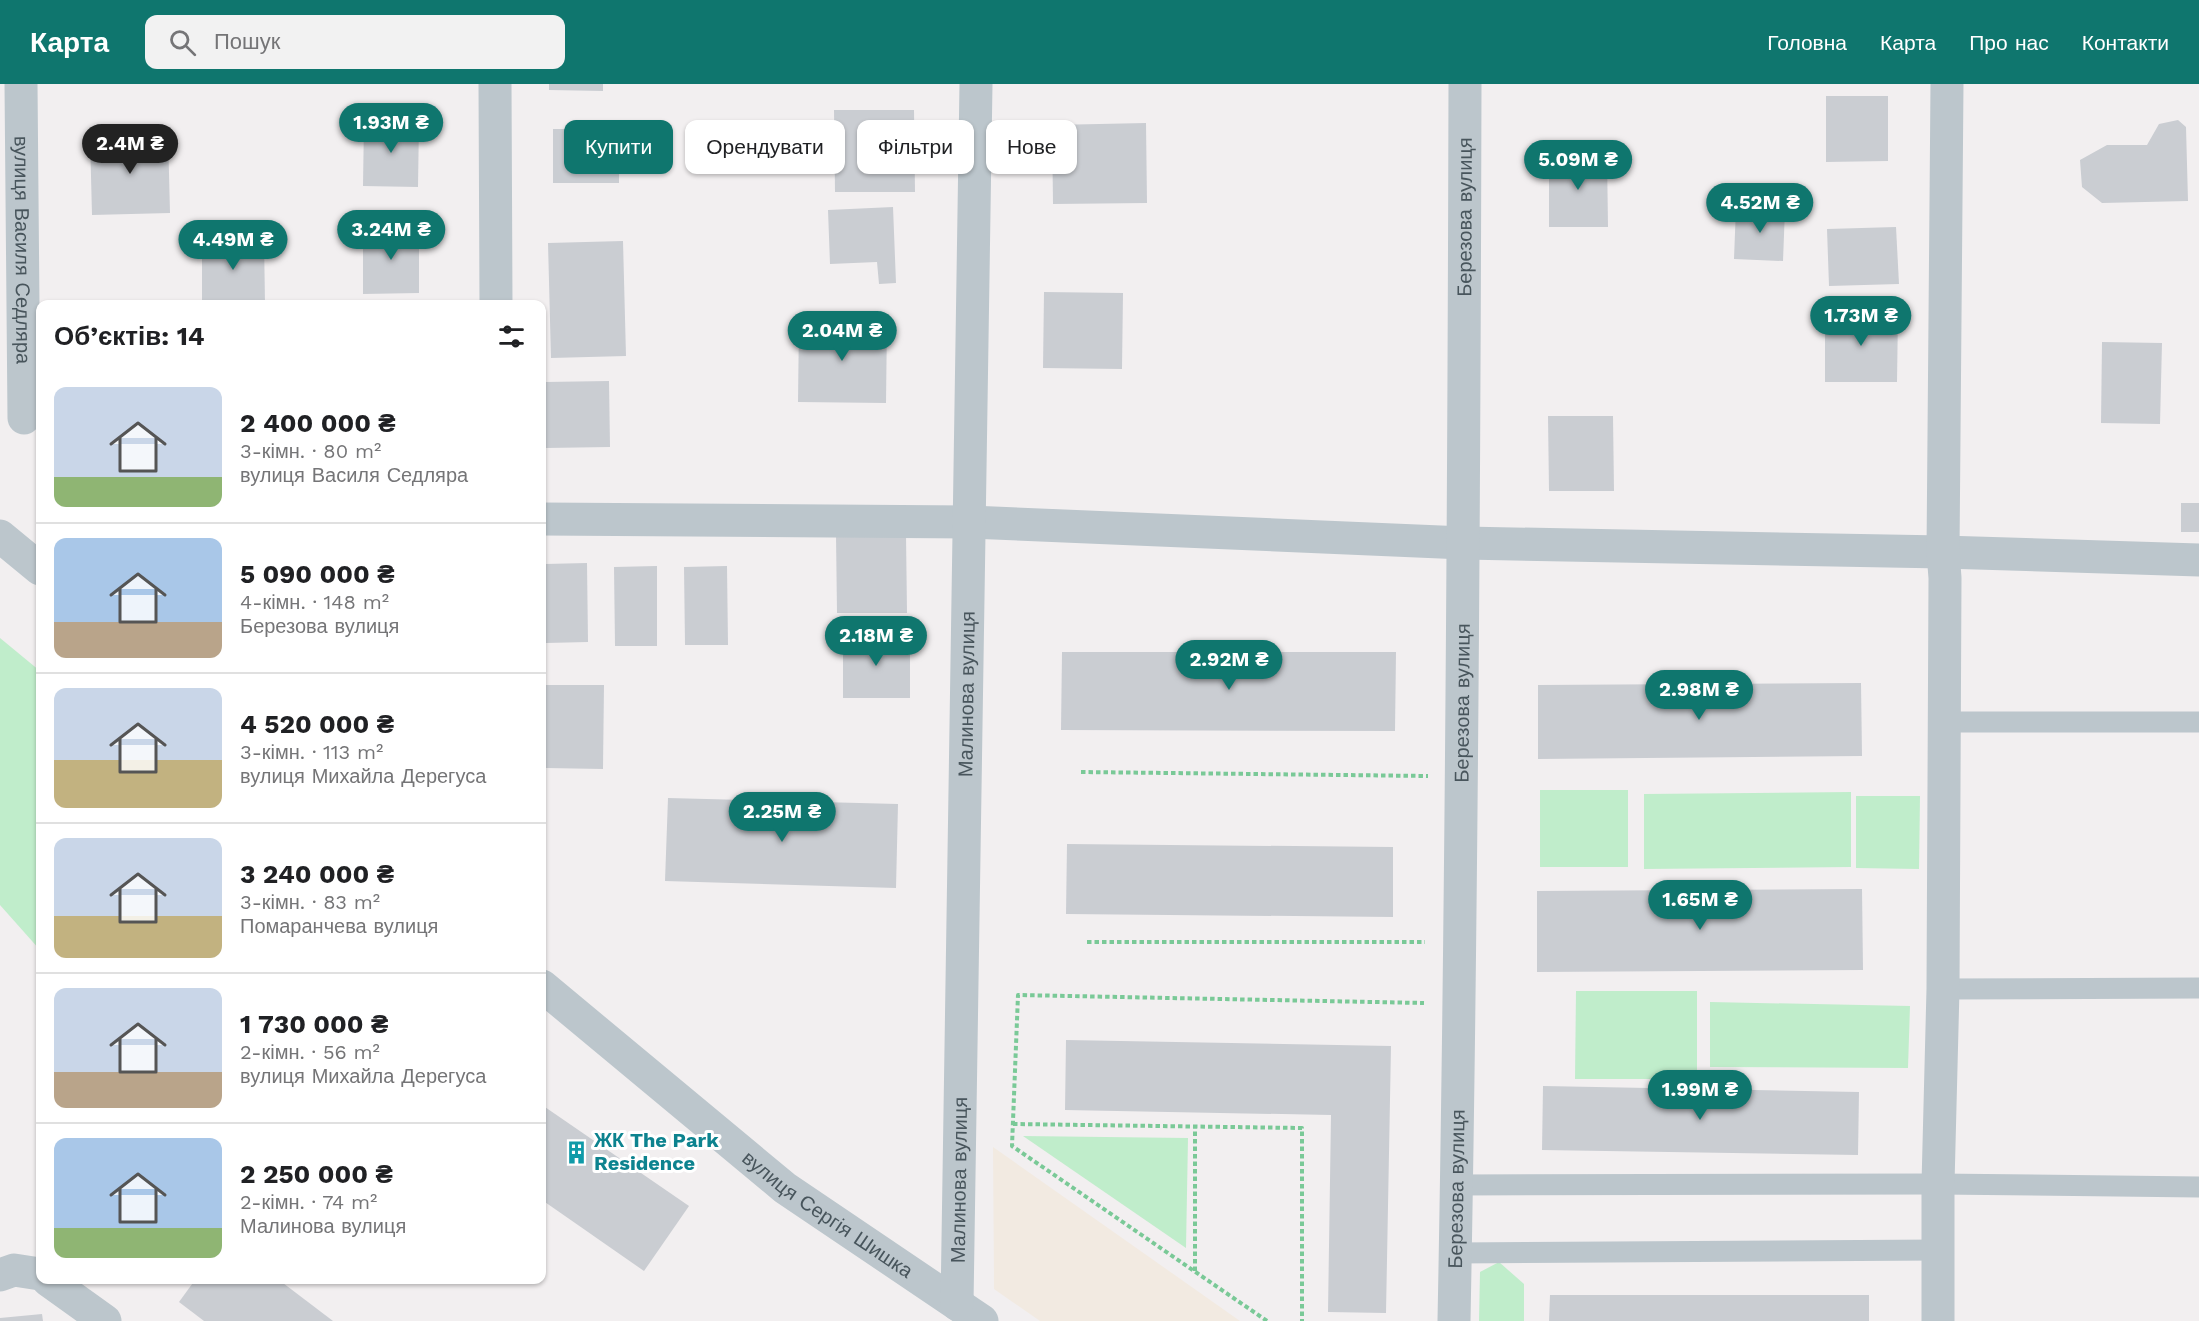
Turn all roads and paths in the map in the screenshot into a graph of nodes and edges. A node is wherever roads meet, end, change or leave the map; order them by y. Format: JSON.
{"nodes":[{"id":1,"x":21,"y":84,"type":"edge"},
{"id":2,"x":495,"y":84,"type":"edge"},
{"id":3,"x":976,"y":84,"type":"edge"},
{"id":4,"x":1466,"y":84,"type":"edge"},
{"id":5,"x":1947,"y":84,"type":"edge"},
{"id":6,"x":496,"y":300,"type":"edge"},
{"id":7,"x":24,"y":418,"type":"dead end"},
{"id":8,"x":546,"y":519,"type":"edge"},
{"id":9,"x":970,"y":522,"type":"junction"},
{"id":10,"x":0,"y":536,"type":"edge"},
{"id":11,"x":1464,"y":543,"type":"junction"},
{"id":12,"x":1943,"y":552,"type":"junction"},
{"id":13,"x":2199,"y":560,"type":"edge"},
{"id":14,"x":36,"y":567,"type":"edge"},
{"id":15,"x":1944,"y":722,"type":"junction"},
{"id":16,"x":2199,"y":722,"type":"edge"},
{"id":17,"x":1082,"y":772,"type":"dead end"},
{"id":18,"x":1431,"y":777,"type":"dead end"},
{"id":19,"x":1087,"y":942,"type":"dead end"},
{"id":20,"x":1429,"y":942,"type":"dead end"},
{"id":21,"x":2199,"y":987,"type":"edge"},
{"id":22,"x":546,"y":989,"type":"edge"},
{"id":23,"x":1943,"y":989,"type":"junction"},
{"id":24,"x":1429,"y":1003,"type":"dead end"},
{"id":25,"x":1013,"y":1124,"type":"junction"},
{"id":26,"x":1195,"y":1126,"type":"junction"},
{"id":27,"x":1938,"y":1184,"type":"junction"},
{"id":28,"x":1457,"y":1185,"type":"junction"},
{"id":29,"x":2199,"y":1187,"type":"edge"},
{"id":30,"x":1939,"y":1250,"type":"junction"},
{"id":31,"x":1456,"y":1253,"type":"junction"},
{"id":32,"x":1195,"y":1271,"type":"junction"},
{"id":33,"x":36,"y":1273,"type":"edge"},
{"id":34,"x":0,"y":1275,"type":"edge"},
{"id":35,"x":54,"y":1284,"type":"edge"},
{"id":36,"x":970,"y":1312,"type":"edge"},
{"id":37,"x":105,"y":1321,"type":"edge"},
{"id":38,"x":1267,"y":1321,"type":"edge"},
{"id":39,"x":1302,"y":1321,"type":"edge"},
{"id":40,"x":1454,"y":1321,"type":"edge"},
{"id":41,"x":1938,"y":1321,"type":"edge"}],
"edges":[{"from":1,"to":7,"type":"street","name":"вулиця Василя Седляра"},
{"from":2,"to":6,"type":"street"},
{"from":3,"to":9,"type":"street","name":"Малинова вулиця"},
{"from":4,"to":11,"type":"street","name":"Березова вулиця"},
{"from":5,"to":12,"type":"street"},
{"from":8,"to":9,"type":"street"},
{"from":9,"to":11,"type":"street"},
{"from":9,"to":36,"type":"street","name":"Малинова вулиця"},
{"from":10,"to":14,"type":"street"},
{"from":11,"to":12,"type":"street"},
{"from":11,"to":28,"type":"street","name":"Березова вулиця"},
{"from":12,"to":13,"type":"street"},
{"from":12,"to":15,"type":"street"},
{"from":15,"to":16,"type":"lane"},
{"from":15,"to":23,"type":"street"},
{"from":17,"to":18,"type":"path"},
{"from":19,"to":20,"type":"path"},
{"from":21,"to":23,"type":"lane"},
{"from":22,"to":36,"type":"street","name":"вулиця Сергія Шишка"},
{"from":23,"to":27,"type":"street"},
{"from":24,"to":25,"type":"path"},
{"from":25,"to":26,"type":"path"},
{"from":25,"to":32,"type":"path"},
{"from":26,"to":32,"type":"path"},
{"from":26,"to":39,"type":"path"},
{"from":27,"to":28,"type":"lane"},
{"from":27,"to":29,"type":"lane"},
{"from":27,"to":30,"type":"street"},
{"from":28,"to":31,"type":"street","name":"Березова вулиця"},
{"from":30,"to":31,"type":"lane"},
{"from":30,"to":41,"type":"street"},
{"from":31,"to":40,"type":"street","name":"Березова вулиця"},
{"from":32,"to":38,"type":"path"},
{"from":33,"to":34,"type":"street"},
{"from":35,"to":37,"type":"street"}]}
